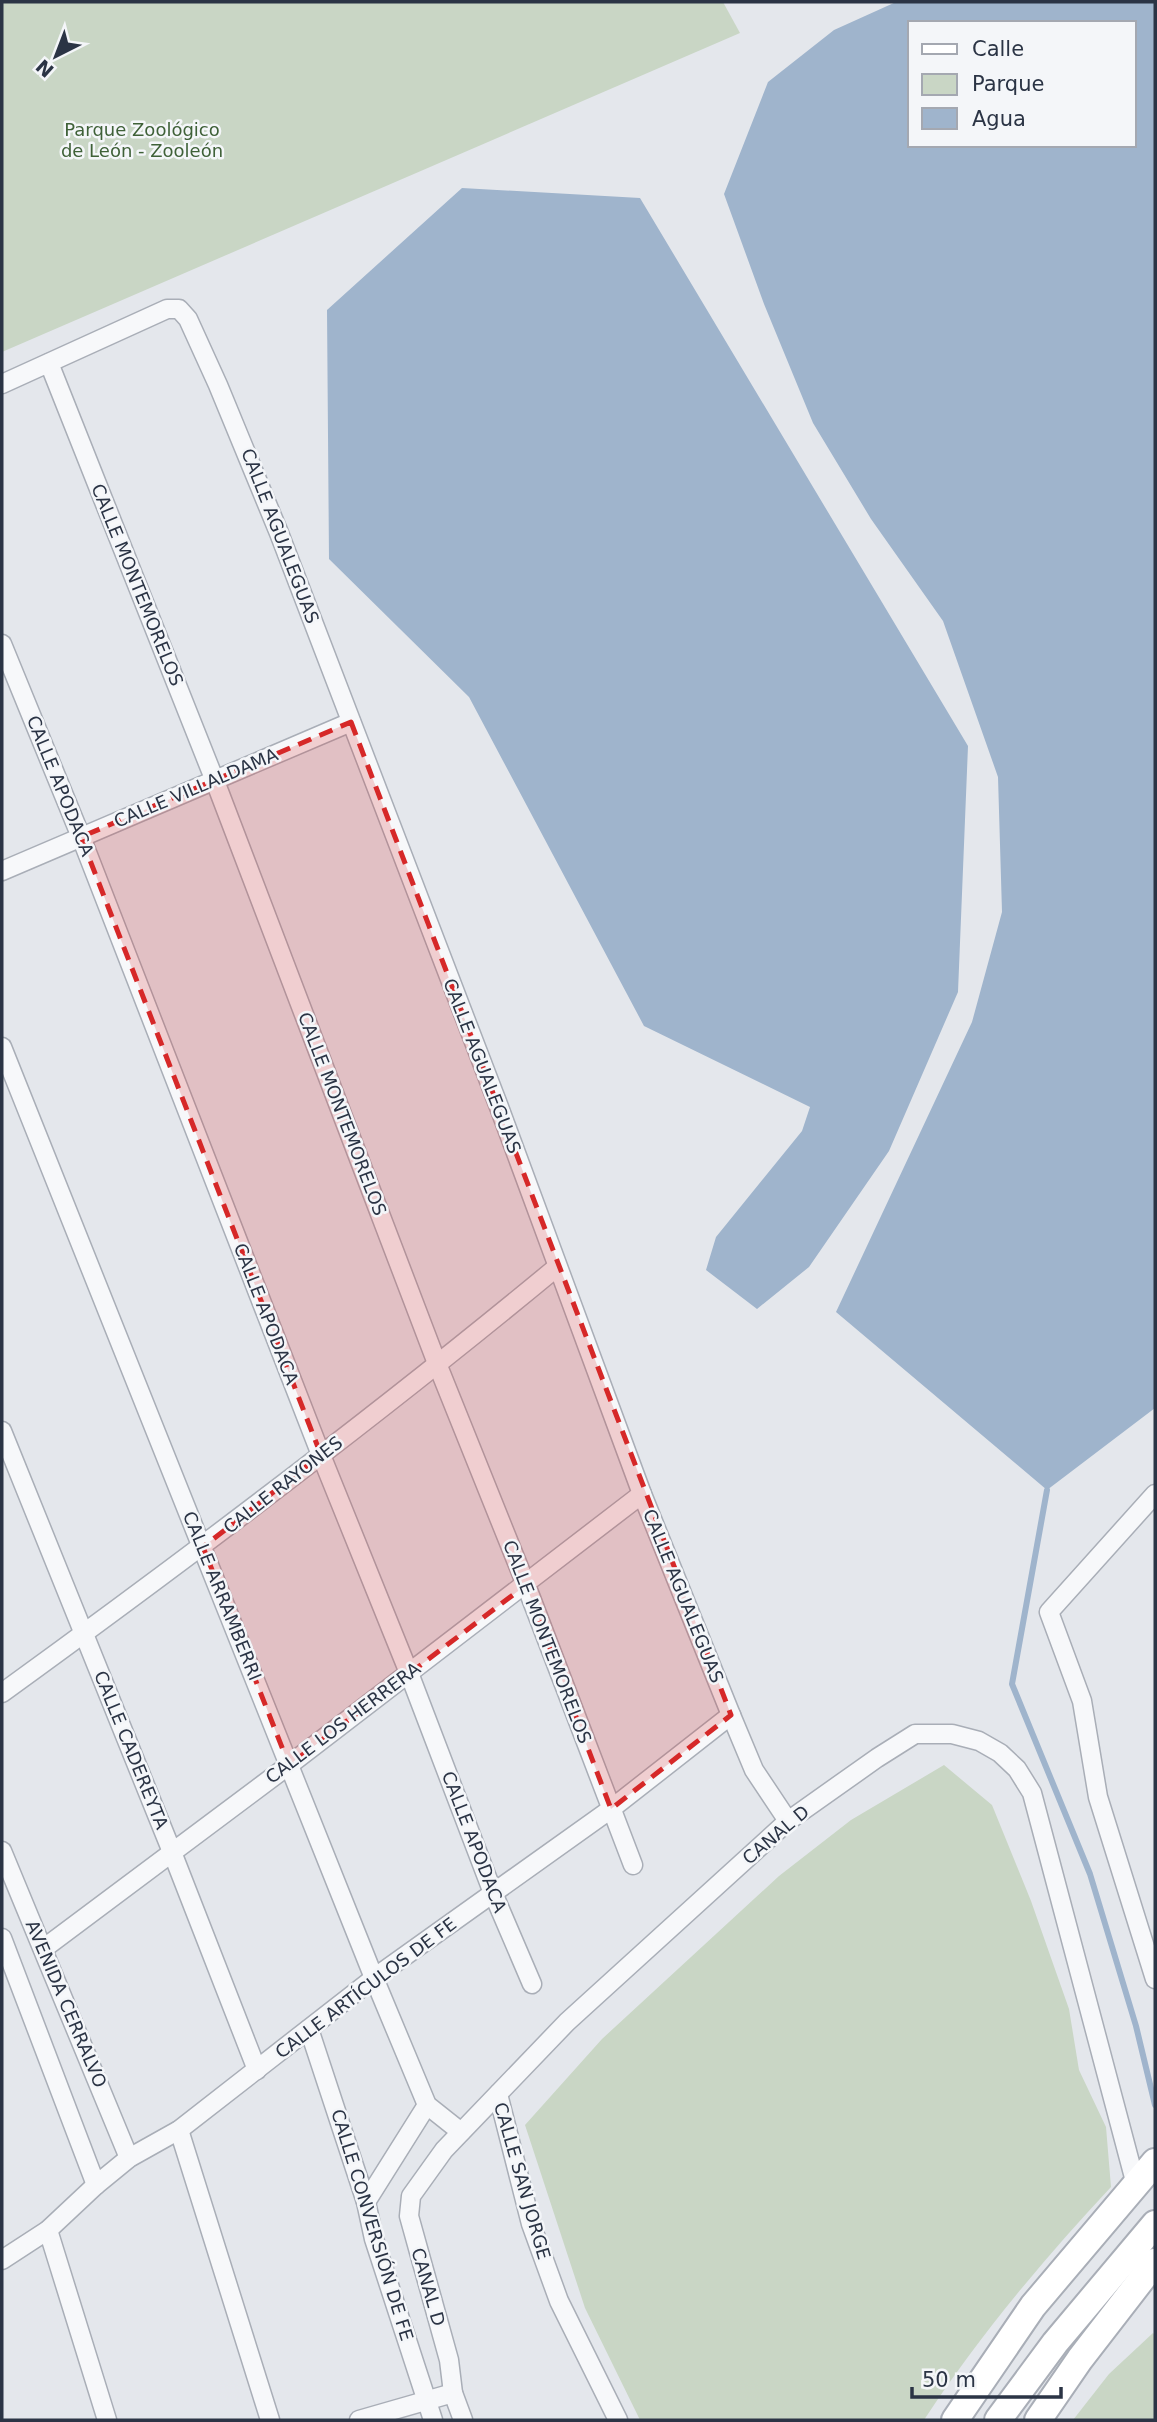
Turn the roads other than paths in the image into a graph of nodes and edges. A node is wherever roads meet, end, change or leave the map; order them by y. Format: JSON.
{"nodes":[{"id":1,"x":48,"y":363,"type":"junction"},
{"id":2,"x":2,"y":384,"type":"edge"},
{"id":3,"x":2,"y":644,"type":"edge"},
{"id":4,"x":351,"y":722,"type":"junction"},
{"id":5,"x":215,"y":781,"type":"junction"},
{"id":6,"x":81,"y":837,"type":"junction"},
{"id":7,"x":2,"y":871,"type":"edge"},
{"id":8,"x":2,"y":1047,"type":"edge"},
{"id":9,"x":557,"y":1268,"type":"junction"},
{"id":10,"x":438,"y":1366,"type":"junction"},
{"id":11,"x":2,"y":1431,"type":"edge"},
{"id":12,"x":321,"y":1455,"type":"junction"},
{"id":13,"x":642,"y":1494,"type":"junction"},
{"id":14,"x":1155,"y":1494,"type":"edge"},
{"id":15,"x":203,"y":1547,"type":"junction"},
{"id":16,"x":526,"y":1585,"type":"junction"},
{"id":17,"x":83,"y":1634,"type":"junction"},
{"id":18,"x":409,"y":1673,"type":"junction"},
{"id":19,"x":2,"y":1693,"type":"edge"},
{"id":20,"x":730,"y":1715,"type":"junction"},
{"id":21,"x":289,"y":1765,"type":"junction"},
{"id":22,"x":611,"y":1810,"type":"junction"},
{"id":23,"x":788,"y":1821,"type":"junction"},
{"id":24,"x":2,"y":1851,"type":"edge"},
{"id":25,"x":172,"y":1852,"type":"junction"},
{"id":26,"x":633,"y":1865,"type":"dead end"},
{"id":27,"x":493,"y":1893,"type":"junction"},
{"id":28,"x":2,"y":1938,"type":"edge"},
{"id":29,"x":43,"y":1949,"type":"junction"},
{"id":30,"x":8,"y":1973,"type":"edge"},
{"id":31,"x":374,"y":1978,"type":"junction"},
{"id":32,"x":1155,"y":1979,"type":"edge"},
{"id":33,"x":532,"y":1984,"type":"dead end"},
{"id":34,"x":310,"y":2029,"type":"junction"},
{"id":35,"x":257,"y":2070,"type":"junction"},
{"id":36,"x":498,"y":2094,"type":"junction"},
{"id":37,"x":427,"y":2105,"type":"junction"},
{"id":38,"x":178,"y":2130,"type":"junction"},
{"id":39,"x":461,"y":2132,"type":"junction"},
{"id":40,"x":129,"y":2158,"type":"junction"},
{"id":41,"x":1148,"y":2171,"type":"edge"},
{"id":42,"x":96,"y":2185,"type":"junction"},
{"id":43,"x":366,"y":2202,"type":"junction"},
{"id":44,"x":1153,"y":2226,"type":"edge"},
{"id":45,"x":48,"y":2230,"type":"junction"},
{"id":46,"x":2,"y":2260,"type":"edge"},
{"id":47,"x":1155,"y":2262,"type":"edge"},
{"id":48,"x":453,"y":2393,"type":"junction"},
{"id":49,"x":428,"y":2402,"type":"junction"},
{"id":50,"x":107,"y":2420,"type":"edge"},
{"id":51,"x":270,"y":2420,"type":"edge"},
{"id":52,"x":359,"y":2420,"type":"edge"},
{"id":53,"x":433,"y":2420,"type":"edge"},
{"id":54,"x":463,"y":2420,"type":"edge"},
{"id":55,"x":618,"y":2420,"type":"edge"},
{"id":56,"x":955,"y":2420,"type":"edge"},
{"id":57,"x":998,"y":2420,"type":"edge"},
{"id":58,"x":1038,"y":2420,"type":"edge"}],
"edges":[{"from":1,"to":2,"type":"street"},
{"from":1,"to":4,"type":"street","name":"CALLE AGUALEGUAS"},
{"from":1,"to":5,"type":"street","name":"CALLE MONTEMORELOS"},
{"from":3,"to":6,"type":"street","name":"CALLE APODACA"},
{"from":4,"to":5,"type":"street","name":"CALLE VILLALDAMA"},
{"from":4,"to":9,"type":"street","name":"CALLE AGUALEGUAS"},
{"from":5,"to":6,"type":"street","name":"CALLE VILLALDAMA"},
{"from":5,"to":10,"type":"street","name":"CALLE MONTEMORELOS"},
{"from":6,"to":7,"type":"street","name":"CALLE VILLALDAMA"},
{"from":6,"to":12,"type":"street","name":"CALLE APODACA"},
{"from":8,"to":15,"type":"street","name":"CALLE ARRAMBERRI"},
{"from":9,"to":10,"type":"street","name":"CALLE RAYONES"},
{"from":9,"to":13,"type":"street","name":"CALLE AGUALEGUAS"},
{"from":10,"to":12,"type":"street","name":"CALLE RAYONES"},
{"from":10,"to":16,"type":"street","name":"CALLE MONTEMORELOS"},
{"from":11,"to":17,"type":"street","name":"CALLE CADEREYTA"},
{"from":12,"to":15,"type":"street","name":"CALLE RAYONES"},
{"from":12,"to":18,"type":"street","name":"CALLE APODACA"},
{"from":13,"to":16,"type":"street","name":"CALLE LOS HERRERA"},
{"from":13,"to":20,"type":"street","name":"CALLE AGUALEGUAS"},
{"from":14,"to":32,"type":"street"},
{"from":15,"to":17,"type":"street","name":"CALLE RAYONES"},
{"from":15,"to":21,"type":"street","name":"CALLE ARRAMBERRI"},
{"from":16,"to":18,"type":"street","name":"CALLE LOS HERRERA"},
{"from":16,"to":22,"type":"street","name":"CALLE MONTEMORELOS"},
{"from":17,"to":19,"type":"street","name":"CALLE RAYONES"},
{"from":17,"to":25,"type":"street","name":"CALLE CADEREYTA"},
{"from":18,"to":21,"type":"street","name":"CALLE LOS HERRERA"},
{"from":18,"to":27,"type":"street","name":"CALLE APODACA"},
{"from":20,"to":22,"type":"street","name":"CALLE ARTÍCULOS DE FE"},
{"from":20,"to":23,"type":"street","name":"CALLE AGUALEGUAS"},
{"from":21,"to":25,"type":"street","name":"CALLE LOS HERRERA"},
{"from":21,"to":31,"type":"street","name":"CALLE ARRAMBERRI"},
{"from":22,"to":26,"type":"street","name":"CALLE MONTEMORELOS"},
{"from":22,"to":27,"type":"street","name":"CALLE ARTÍCULOS DE FE"},
{"from":23,"to":36,"type":"street","name":"CANAL D"},
{"from":23,"to":41,"type":"street","name":"CANAL D"},
{"from":24,"to":29,"type":"street","name":"AVENIDA CERRALVO"},
{"from":25,"to":29,"type":"street","name":"CALLE LOS HERRERA"},
{"from":25,"to":35,"type":"street","name":"CALLE CADEREYTA"},
{"from":27,"to":31,"type":"street","name":"CALLE ARTÍCULOS DE FE"},
{"from":27,"to":33,"type":"street","name":"CALLE APODACA"},
{"from":28,"to":30,"type":"street","name":"AVENIDA CERRALVO"},
{"from":29,"to":40,"type":"street","name":"AVENIDA CERRALVO"},
{"from":30,"to":42,"type":"street","name":"AVENIDA CERRALVO"},
{"from":31,"to":34,"type":"street","name":"CALLE ARTÍCULOS DE FE"},
{"from":31,"to":37,"type":"street","name":"CALLE ARRAMBERRI"},
{"from":34,"to":35,"type":"street","name":"CALLE ARTÍCULOS DE FE"},
{"from":34,"to":43,"type":"street","name":"CALLE CONVERSIÓN DE FE"},
{"from":35,"to":38,"type":"street","name":"CALLE ARTÍCULOS DE FE"},
{"from":36,"to":39,"type":"street","name":"CANAL D"},
{"from":36,"to":55,"type":"street","name":"CALLE SAN JORGE"},
{"from":37,"to":39,"type":"street","name":"CALLE ARRAMBERRI"},
{"from":37,"to":43,"type":"street"},
{"from":38,"to":40,"type":"street","name":"CALLE ARTÍCULOS DE FE"},
{"from":38,"to":51,"type":"street"},
{"from":39,"to":48,"type":"street","name":"CANAL D"},
{"from":40,"to":42,"type":"street","name":"CALLE ARTÍCULOS DE FE"},
{"from":41,"to":56,"type":"main road"},
{"from":42,"to":45,"type":"street","name":"CALLE ARTÍCULOS DE FE"},
{"from":43,"to":49,"type":"street","name":"CALLE CONVERSIÓN DE FE"},
{"from":44,"to":57,"type":"main road"},
{"from":45,"to":46,"type":"street","name":"CALLE ARTÍCULOS DE FE"},
{"from":45,"to":50,"type":"street"},
{"from":47,"to":58,"type":"main road"},
{"from":48,"to":49,"type":"street"},
{"from":48,"to":54,"type":"street"},
{"from":49,"to":52,"type":"street"},
{"from":49,"to":53,"type":"street","name":"CALLE CONVERSIÓN DE FE"}]}
